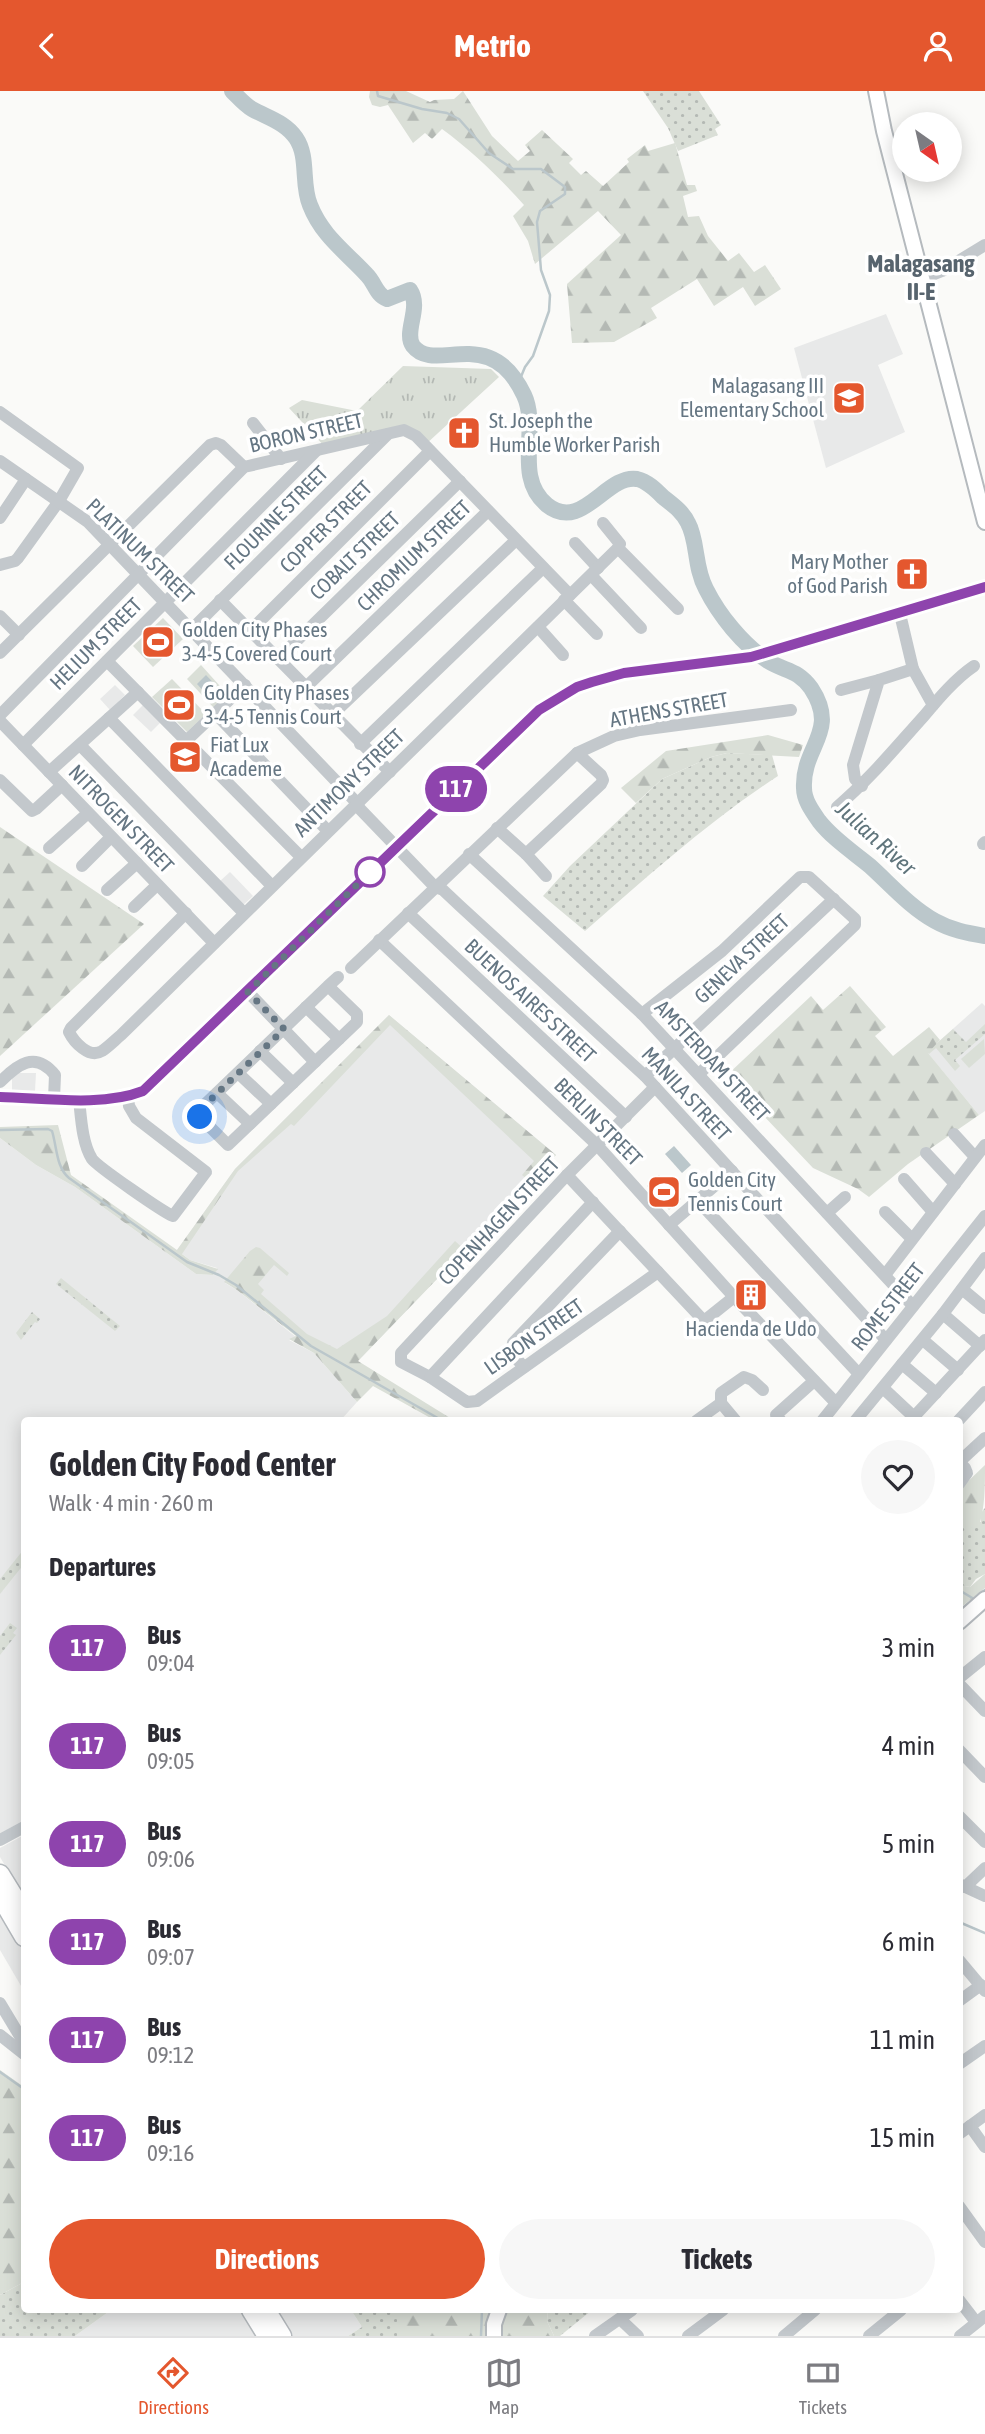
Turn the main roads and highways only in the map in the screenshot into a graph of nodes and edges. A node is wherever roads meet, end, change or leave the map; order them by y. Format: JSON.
{"nodes":[{"id":1,"x":876,"y":91,"type":"edge"},
{"id":2,"x":985,"y":522,"type":"edge"},
{"id":3,"x":985,"y":1599,"type":"edge"},
{"id":4,"x":978,"y":1608,"type":"edge"},
{"id":5,"x":963,"y":1619,"type":"edge"},
{"id":6,"x":0,"y":1874,"type":"edge"},
{"id":7,"x":0,"y":1896,"type":"edge"},
{"id":8,"x":21,"y":1909,"type":"edge"},
{"id":9,"x":21,"y":1932,"type":"edge"},
{"id":10,"x":253,"y":2313,"type":"edge"},
{"id":11,"x":268,"y":2313,"type":"edge"},
{"id":12,"x":498,"y":2313,"type":"edge"},
{"id":13,"x":267,"y":2336,"type":"edge"},
{"id":14,"x":282,"y":2336,"type":"edge"},
{"id":15,"x":494,"y":2336,"type":"edge"}],
"edges":[{"from":1,"to":2,"type":"main road"},
{"from":3,"to":4,"type":"main road"},
{"from":4,"to":5,"type":"main road"},
{"from":6,"to":8,"type":"highway"},
{"from":7,"to":9,"type":"highway"},
{"from":10,"to":13,"type":"highway"},
{"from":11,"to":14,"type":"highway"},
{"from":12,"to":15,"type":"main road"}]}
